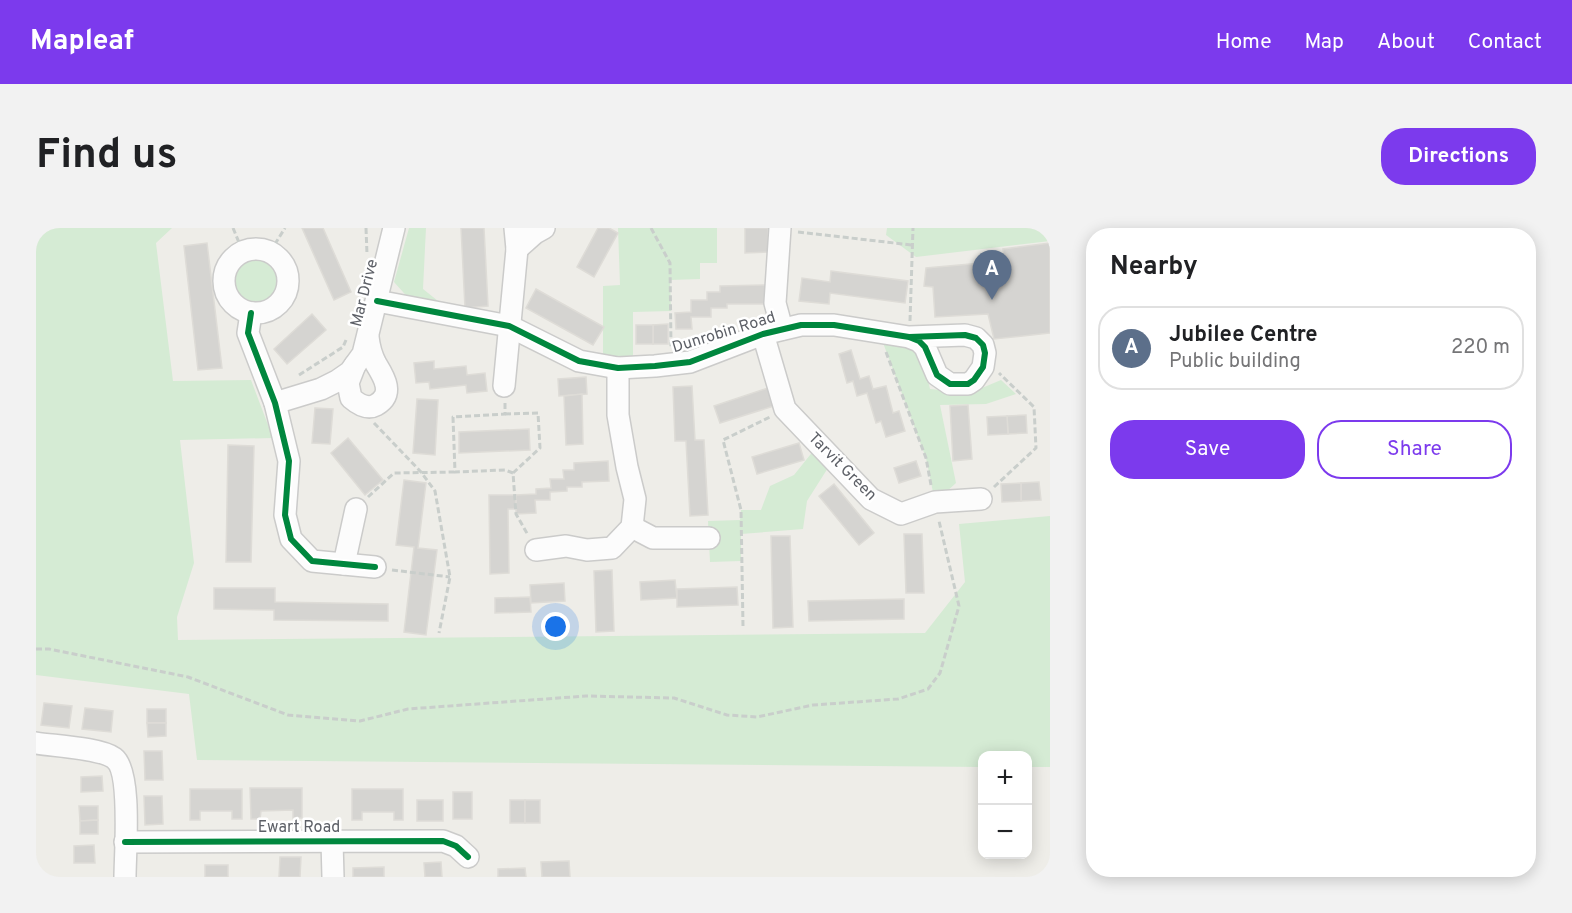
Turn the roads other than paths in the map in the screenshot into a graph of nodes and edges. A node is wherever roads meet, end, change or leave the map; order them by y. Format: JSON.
{"nodes":[{"id":1,"x":394,"y":228,"type":"edge"},
{"id":2,"x":515,"y":228,"type":"edge"},
{"id":3,"x":544,"y":228,"type":"edge"},
{"id":4,"x":780,"y":229,"type":"edge"},
{"id":5,"x":518,"y":249,"type":"junction"},
{"id":6,"x":377,"y":301,"type":"junction"},
{"id":7,"x":250,"y":313,"type":"junction"},
{"id":8,"x":509,"y":326,"type":"junction"},
{"id":9,"x":773,"y":331,"type":"junction"},
{"id":10,"x":357,"y":337,"type":"junction"},
{"id":11,"x":909,"y":337,"type":"junction"},
{"id":12,"x":357,"y":362,"type":"junction"},
{"id":13,"x":618,"y":368,"type":"junction"},
{"id":14,"x":504,"y":386,"type":"road end"},
{"id":15,"x":276,"y":403,"type":"junction"},
{"id":16,"x":981,"y":499,"type":"road end"},
{"id":17,"x":356,"y":509,"type":"road end"},
{"id":18,"x":632,"y":527,"type":"junction"},
{"id":19,"x":709,"y":538,"type":"dead end"},
{"id":20,"x":536,"y":550,"type":"road end"},
{"id":21,"x":344,"y":564,"type":"junction"},
{"id":22,"x":375,"y":567,"type":"road end"},
{"id":23,"x":36,"y":743,"type":"edge"},
{"id":24,"x":332,"y":841,"type":"junction"},
{"id":25,"x":125,"y":842,"type":"junction"},
{"id":26,"x":468,"y":857,"type":"dead end"},
{"id":27,"x":125,"y":877,"type":"edge"},
{"id":28,"x":333,"y":877,"type":"edge"}],
"edges":[{"from":1,"to":6,"type":"street","name":"Mar Drive"},
{"from":2,"to":5,"type":"street"},
{"from":3,"to":5,"type":"street"},
{"from":4,"to":9,"type":"street","name":"Tarvit Green"},
{"from":5,"to":8,"type":"street"},
{"from":6,"to":8,"type":"street","name":"Dunrobin Road"},
{"from":6,"to":10,"type":"street","name":"Mar Drive"},
{"from":7,"to":7,"type":"street"},
{"from":7,"to":15,"type":"street"},
{"from":8,"to":13,"type":"street","name":"Dunrobin Road"},
{"from":8,"to":14,"type":"street"},
{"from":9,"to":11,"type":"street","name":"Dunrobin Road"},
{"from":9,"to":13,"type":"street","name":"Dunrobin Road"},
{"from":9,"to":16,"type":"street","name":"Tarvit Green"},
{"from":10,"to":12,"type":"street","name":"Mar Drive"},
{"from":10,"to":12,"type":"street","name":"Mar Drive"},
{"from":11,"to":11,"type":"street","name":"Dunrobin Road"},
{"from":12,"to":15,"type":"street","name":"Mar Drive"},
{"from":13,"to":18,"type":"street"},
{"from":15,"to":21,"type":"street"},
{"from":17,"to":21,"type":"street"},
{"from":18,"to":19,"type":"street"},
{"from":18,"to":20,"type":"street"},
{"from":21,"to":22,"type":"street"},
{"from":23,"to":25,"type":"street"},
{"from":24,"to":25,"type":"street","name":"Ewart Road"},
{"from":24,"to":26,"type":"street","name":"Ewart Road"},
{"from":24,"to":28,"type":"street"},
{"from":25,"to":27,"type":"street"}]}
